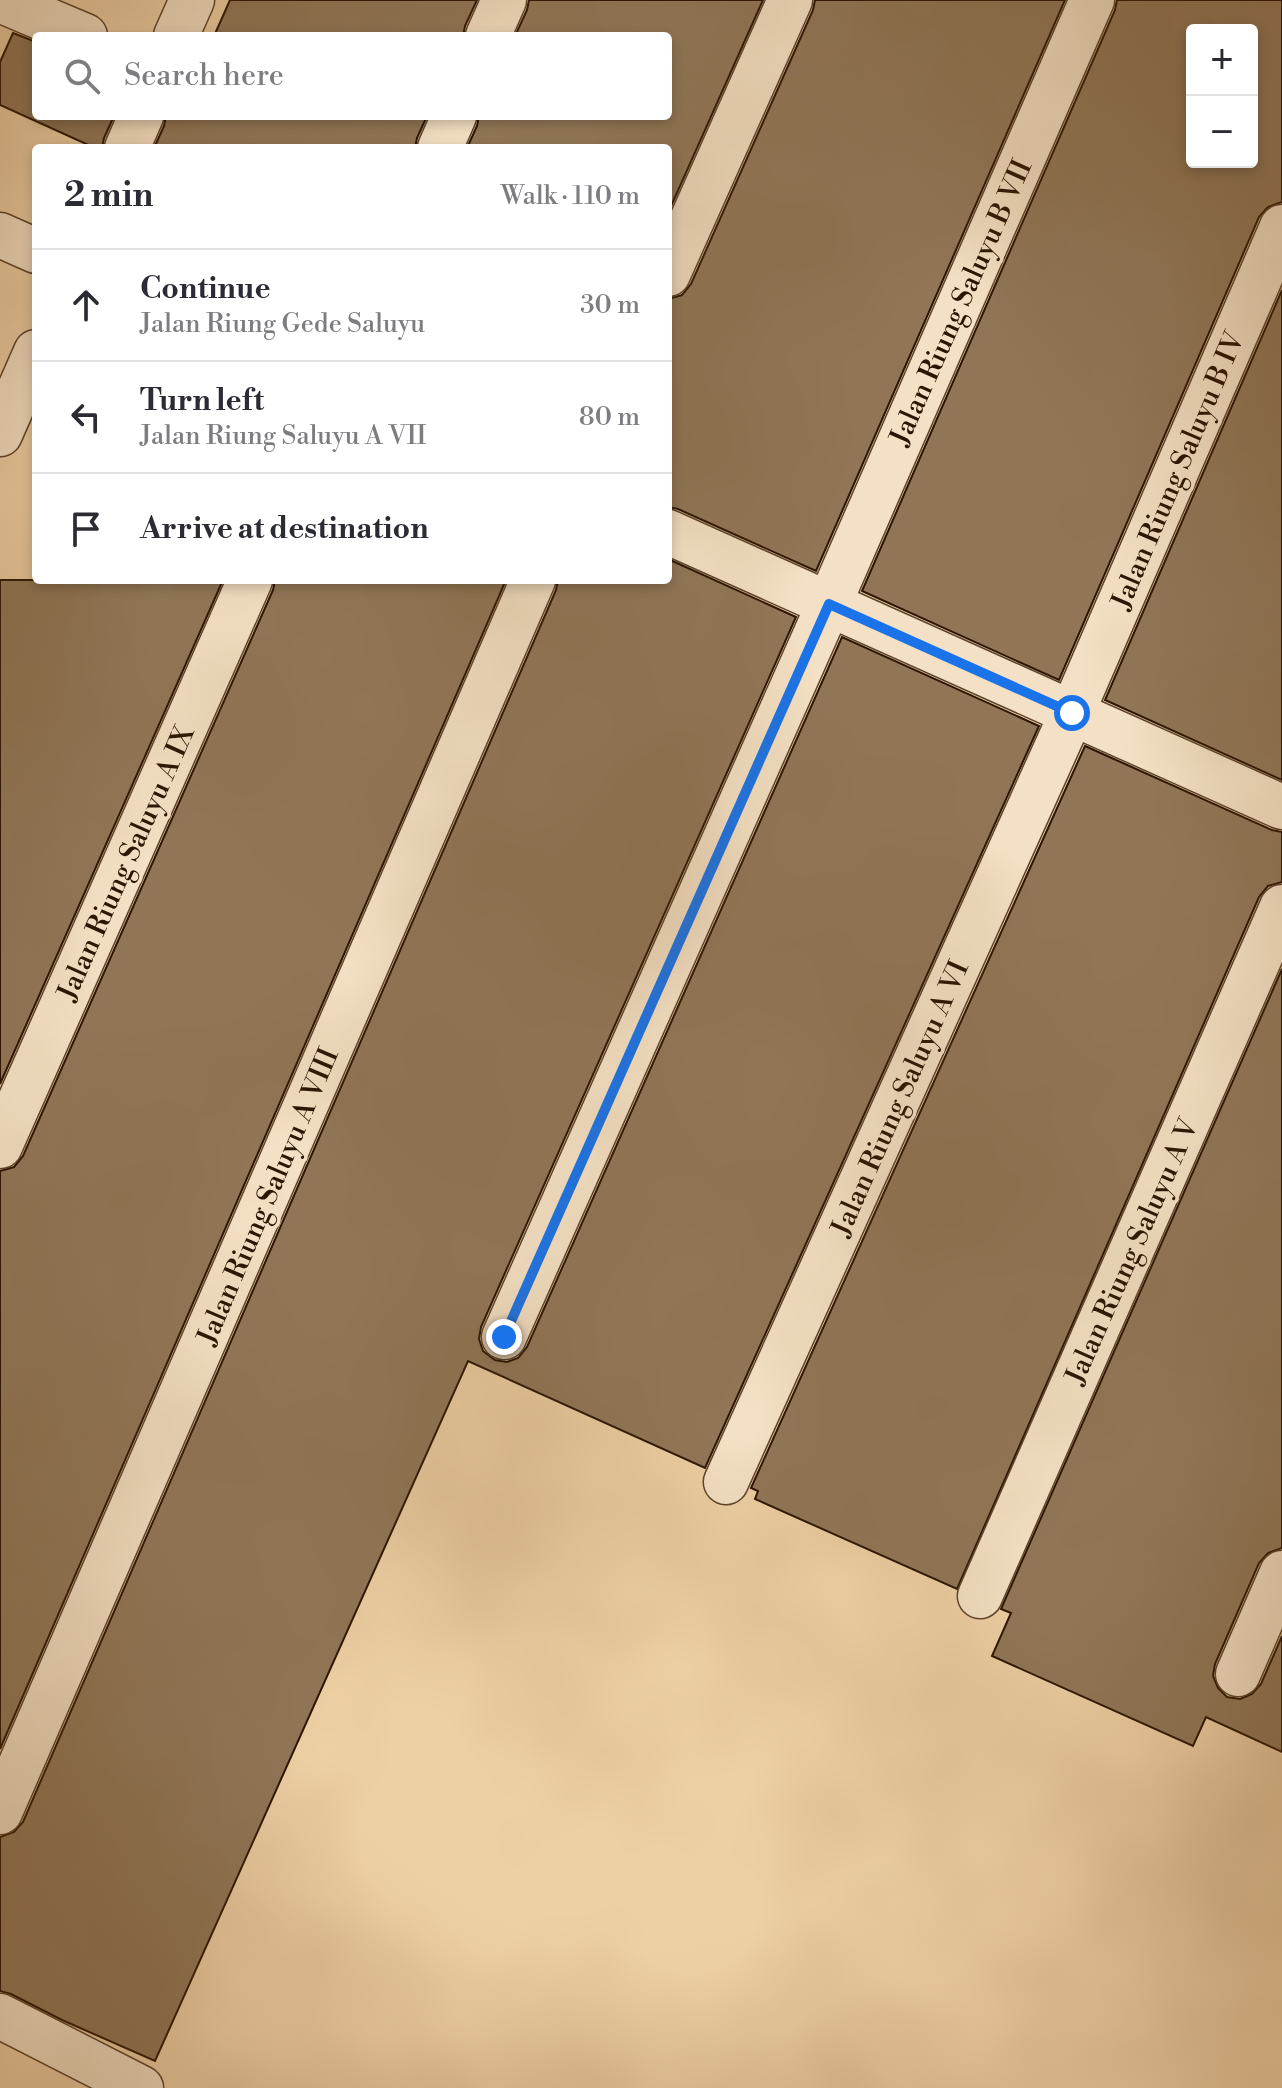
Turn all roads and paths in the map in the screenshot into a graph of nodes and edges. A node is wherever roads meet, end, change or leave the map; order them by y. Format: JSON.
{"nodes":[{"id":1,"x":0,"y":0,"type":"edge"},
{"id":2,"x":192,"y":0,"type":"edge"},
{"id":3,"x":504,"y":0,"type":"edge"},
{"id":4,"x":790,"y":0,"type":"edge"},
{"id":5,"x":1092,"y":0,"type":"edge"},
{"id":6,"x":76,"y":32,"type":"edge"},
{"id":7,"x":178,"y":32,"type":"edge"},
{"id":8,"x":490,"y":32,"type":"edge"},
{"id":9,"x":139,"y":120,"type":"edge"},
{"id":10,"x":452,"y":120,"type":"edge"},
{"id":11,"x":129,"y":144,"type":"edge"},
{"id":12,"x":442,"y":144,"type":"edge"},
{"id":13,"x":1282,"y":227,"type":"edge"},
{"id":14,"x":0,"y":235,"type":"edge"},
{"id":15,"x":32,"y":249,"type":"edge"},
{"id":16,"x":672,"y":265,"type":"edge"},
{"id":17,"x":32,"y":361,"type":"edge"},
{"id":18,"x":0,"y":434,"type":"edge"},
{"id":19,"x":672,"y":534,"type":"edge"},
{"id":20,"x":248,"y":584,"type":"edge"},
{"id":21,"x":531,"y":584,"type":"edge"},
{"id":22,"x":829,"y":604,"type":"junction"},
{"id":23,"x":1072,"y":713,"type":"junction"},
{"id":24,"x":1282,"y":807,"type":"edge"},
{"id":25,"x":1282,"y":907,"type":"edge"},
{"id":26,"x":0,"y":1146,"type":"edge"},
{"id":27,"x":504,"y":1337,"type":"dead end"},
{"id":28,"x":726,"y":1482,"type":"dead end"},
{"id":29,"x":1282,"y":1573,"type":"edge"},
{"id":30,"x":980,"y":1596,"type":"dead end"},
{"id":31,"x":1238,"y":1674,"type":"dead end"},
{"id":32,"x":0,"y":1812,"type":"edge"},
{"id":33,"x":0,"y":2016,"type":"edge"},
{"id":34,"x":141,"y":2088,"type":"edge"}],
"edges":[{"from":1,"to":6,"type":"street"},
{"from":2,"to":7,"type":"street"},
{"from":3,"to":8,"type":"street"},
{"from":4,"to":16,"type":"street"},
{"from":5,"to":22,"type":"street","name":"Jalan Riung Saluyu B VII"},
{"from":9,"to":11,"type":"street"},
{"from":10,"to":12,"type":"street"},
{"from":13,"to":23,"type":"street","name":"Jalan Riung Saluyu B IV"},
{"from":14,"to":15,"type":"street"},
{"from":17,"to":18,"type":"street"},
{"from":19,"to":22,"type":"street"},
{"from":20,"to":26,"type":"street","name":"Jalan Riung Saluyu A IX"},
{"from":21,"to":32,"type":"street","name":"Jalan Riung Saluyu A VIII"},
{"from":22,"to":23,"type":"street"},
{"from":22,"to":27,"type":"street","name":"Jalan Riung Saluyu B VII"},
{"from":23,"to":24,"type":"street"},
{"from":23,"to":28,"type":"street","name":"Jalan Riung Saluyu A VI"},
{"from":25,"to":30,"type":"street","name":"Jalan Riung Saluyu A V"},
{"from":29,"to":31,"type":"street"},
{"from":33,"to":34,"type":"street"}]}
